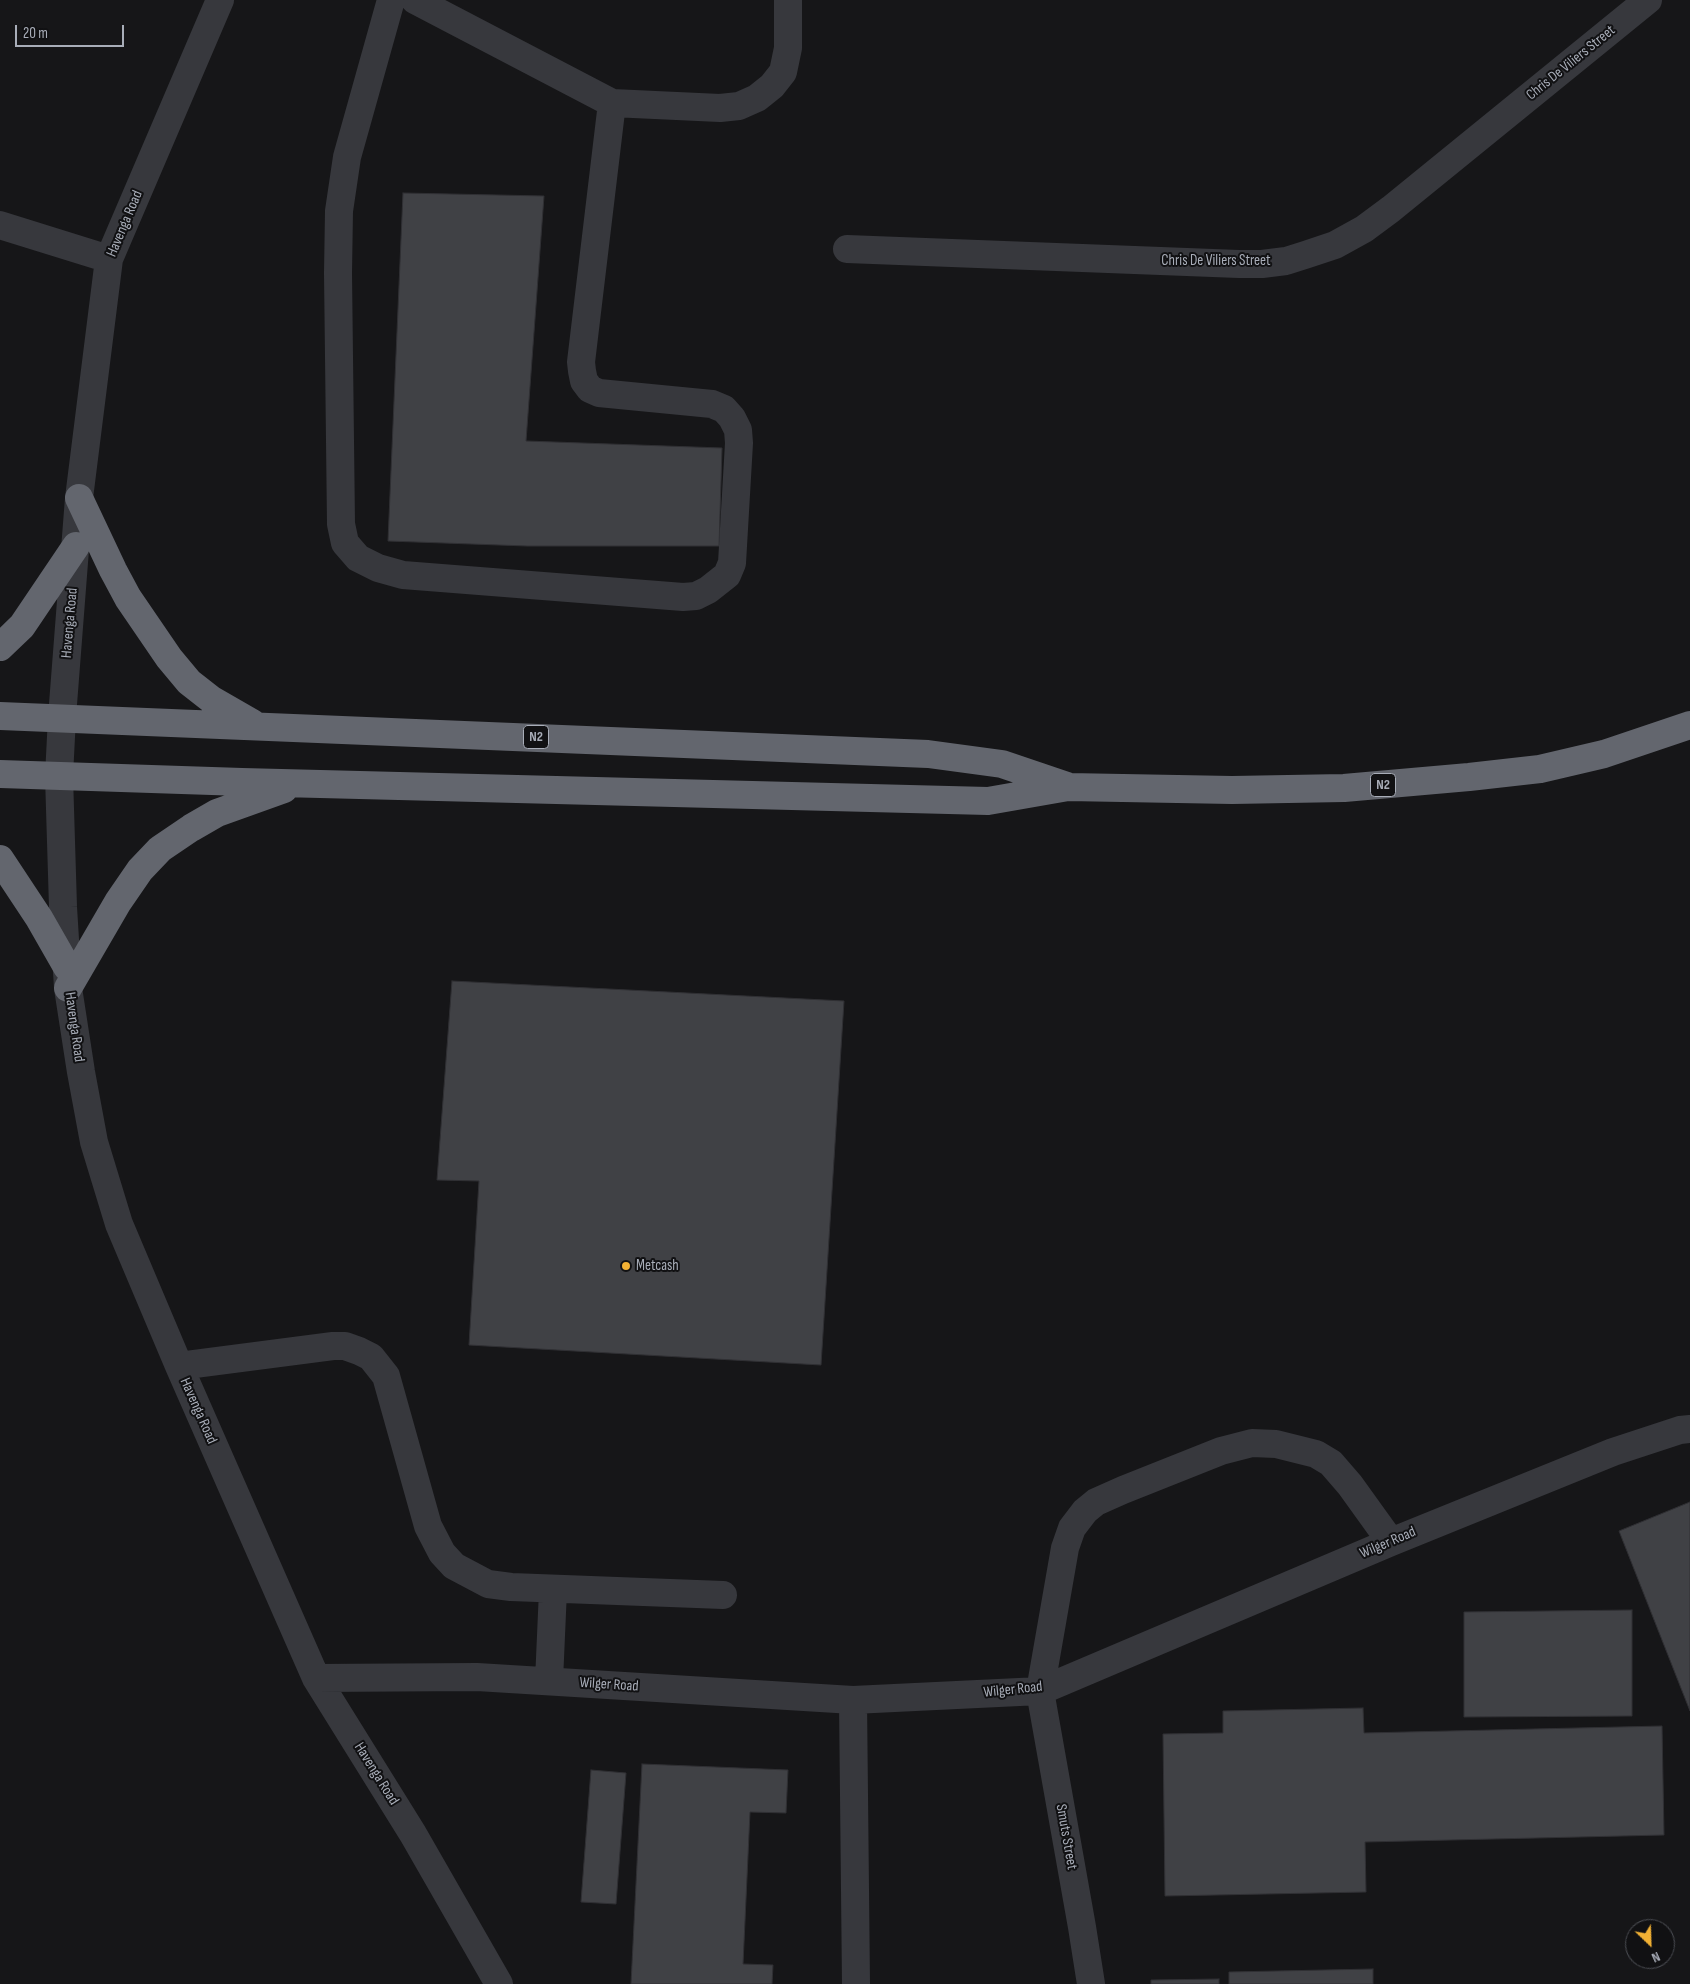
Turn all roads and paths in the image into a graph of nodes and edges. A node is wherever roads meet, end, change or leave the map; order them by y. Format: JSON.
{"nodes":[{"id":1,"x":220,"y":0,"type":"edge"},
{"id":2,"x":391,"y":0,"type":"edge"},
{"id":3,"x":415,"y":0,"type":"edge"},
{"id":4,"x":788,"y":0,"type":"edge"},
{"id":5,"x":1648,"y":0,"type":"edge"},
{"id":6,"x":612,"y":103,"type":"junction"},
{"id":7,"x":0,"y":225,"type":"edge"},
{"id":8,"x":847,"y":249,"type":"dead end"},
{"id":9,"x":109,"y":259,"type":"junction"},
{"id":10,"x":79,"y":498,"type":"junction"},
{"id":11,"x":76,"y":546,"type":"junction"},
{"id":12,"x":0,"y":647,"type":"edge"},
{"id":13,"x":0,"y":716,"type":"edge"},
{"id":14,"x":62,"y":717,"type":"junction"},
{"id":15,"x":1690,"y":725,"type":"edge"},
{"id":16,"x":257,"y":726,"type":"junction"},
{"id":17,"x":0,"y":774,"type":"edge"},
{"id":18,"x":59,"y":776,"type":"junction"},
{"id":19,"x":300,"y":783,"type":"junction"},
{"id":20,"x":1068,"y":787,"type":"junction"},
{"id":21,"x":0,"y":859,"type":"edge"},
{"id":22,"x":67,"y":977,"type":"junction"},
{"id":23,"x":179,"y":1366,"type":"junction"},
{"id":24,"x":1690,"y":1429,"type":"edge"},
{"id":25,"x":1391,"y":1542,"type":"junction"},
{"id":26,"x":553,"y":1590,"type":"junction"},
{"id":27,"x":723,"y":1595,"type":"dead end"},
{"id":28,"x":316,"y":1678,"type":"junction"},
{"id":29,"x":550,"y":1681,"type":"junction"},
{"id":30,"x":1040,"y":1690,"type":"junction"},
{"id":31,"x":853,"y":1700,"type":"junction"},
{"id":32,"x":498,"y":1984,"type":"edge"},
{"id":33,"x":856,"y":1984,"type":"edge"},
{"id":34,"x":1091,"y":1984,"type":"edge"}],
"edges":[{"from":1,"to":9,"type":"street","name":"Havenga Road"},
{"from":2,"to":6,"type":"street"},
{"from":3,"to":6,"type":"street"},
{"from":4,"to":6,"type":"street"},
{"from":5,"to":8,"type":"street","name":"Chris De Viliers Street"},
{"from":7,"to":9,"type":"street"},
{"from":9,"to":10,"type":"street","name":"Havenga Road"},
{"from":10,"to":11,"type":"street","name":"Havenga Road"},
{"from":10,"to":16,"type":"highway"},
{"from":11,"to":12,"type":"highway"},
{"from":11,"to":14,"type":"street","name":"Havenga Road"},
{"from":13,"to":14,"type":"highway","number":"N2"},
{"from":14,"to":16,"type":"highway","number":"N2"},
{"from":14,"to":18,"type":"street","name":"Havenga Road"},
{"from":15,"to":20,"type":"highway","number":"N2"},
{"from":16,"to":20,"type":"highway","number":"N2"},
{"from":17,"to":18,"type":"highway","number":"N2"},
{"from":18,"to":19,"type":"highway","number":"N2"},
{"from":18,"to":22,"type":"street","name":"Havenga Road"},
{"from":19,"to":20,"type":"highway","number":"N2"},
{"from":19,"to":22,"type":"highway"},
{"from":21,"to":22,"type":"highway"},
{"from":22,"to":23,"type":"street","name":"Havenga Road"},
{"from":23,"to":26,"type":"street"},
{"from":23,"to":28,"type":"street","name":"Havenga Road"},
{"from":24,"to":25,"type":"street","name":"Wilger Road"},
{"from":25,"to":30,"type":"street","name":"Wilger Road"},
{"from":25,"to":30,"type":"street"},
{"from":26,"to":27,"type":"street"},
{"from":26,"to":29,"type":"street"},
{"from":28,"to":29,"type":"street","name":"Wilger Road"},
{"from":28,"to":32,"type":"street","name":"Havenga Road"},
{"from":29,"to":31,"type":"street","name":"Wilger Road"},
{"from":30,"to":31,"type":"street","name":"Wilger Road"},
{"from":30,"to":34,"type":"street","name":"Smuts Street"},
{"from":31,"to":33,"type":"street"}]}
